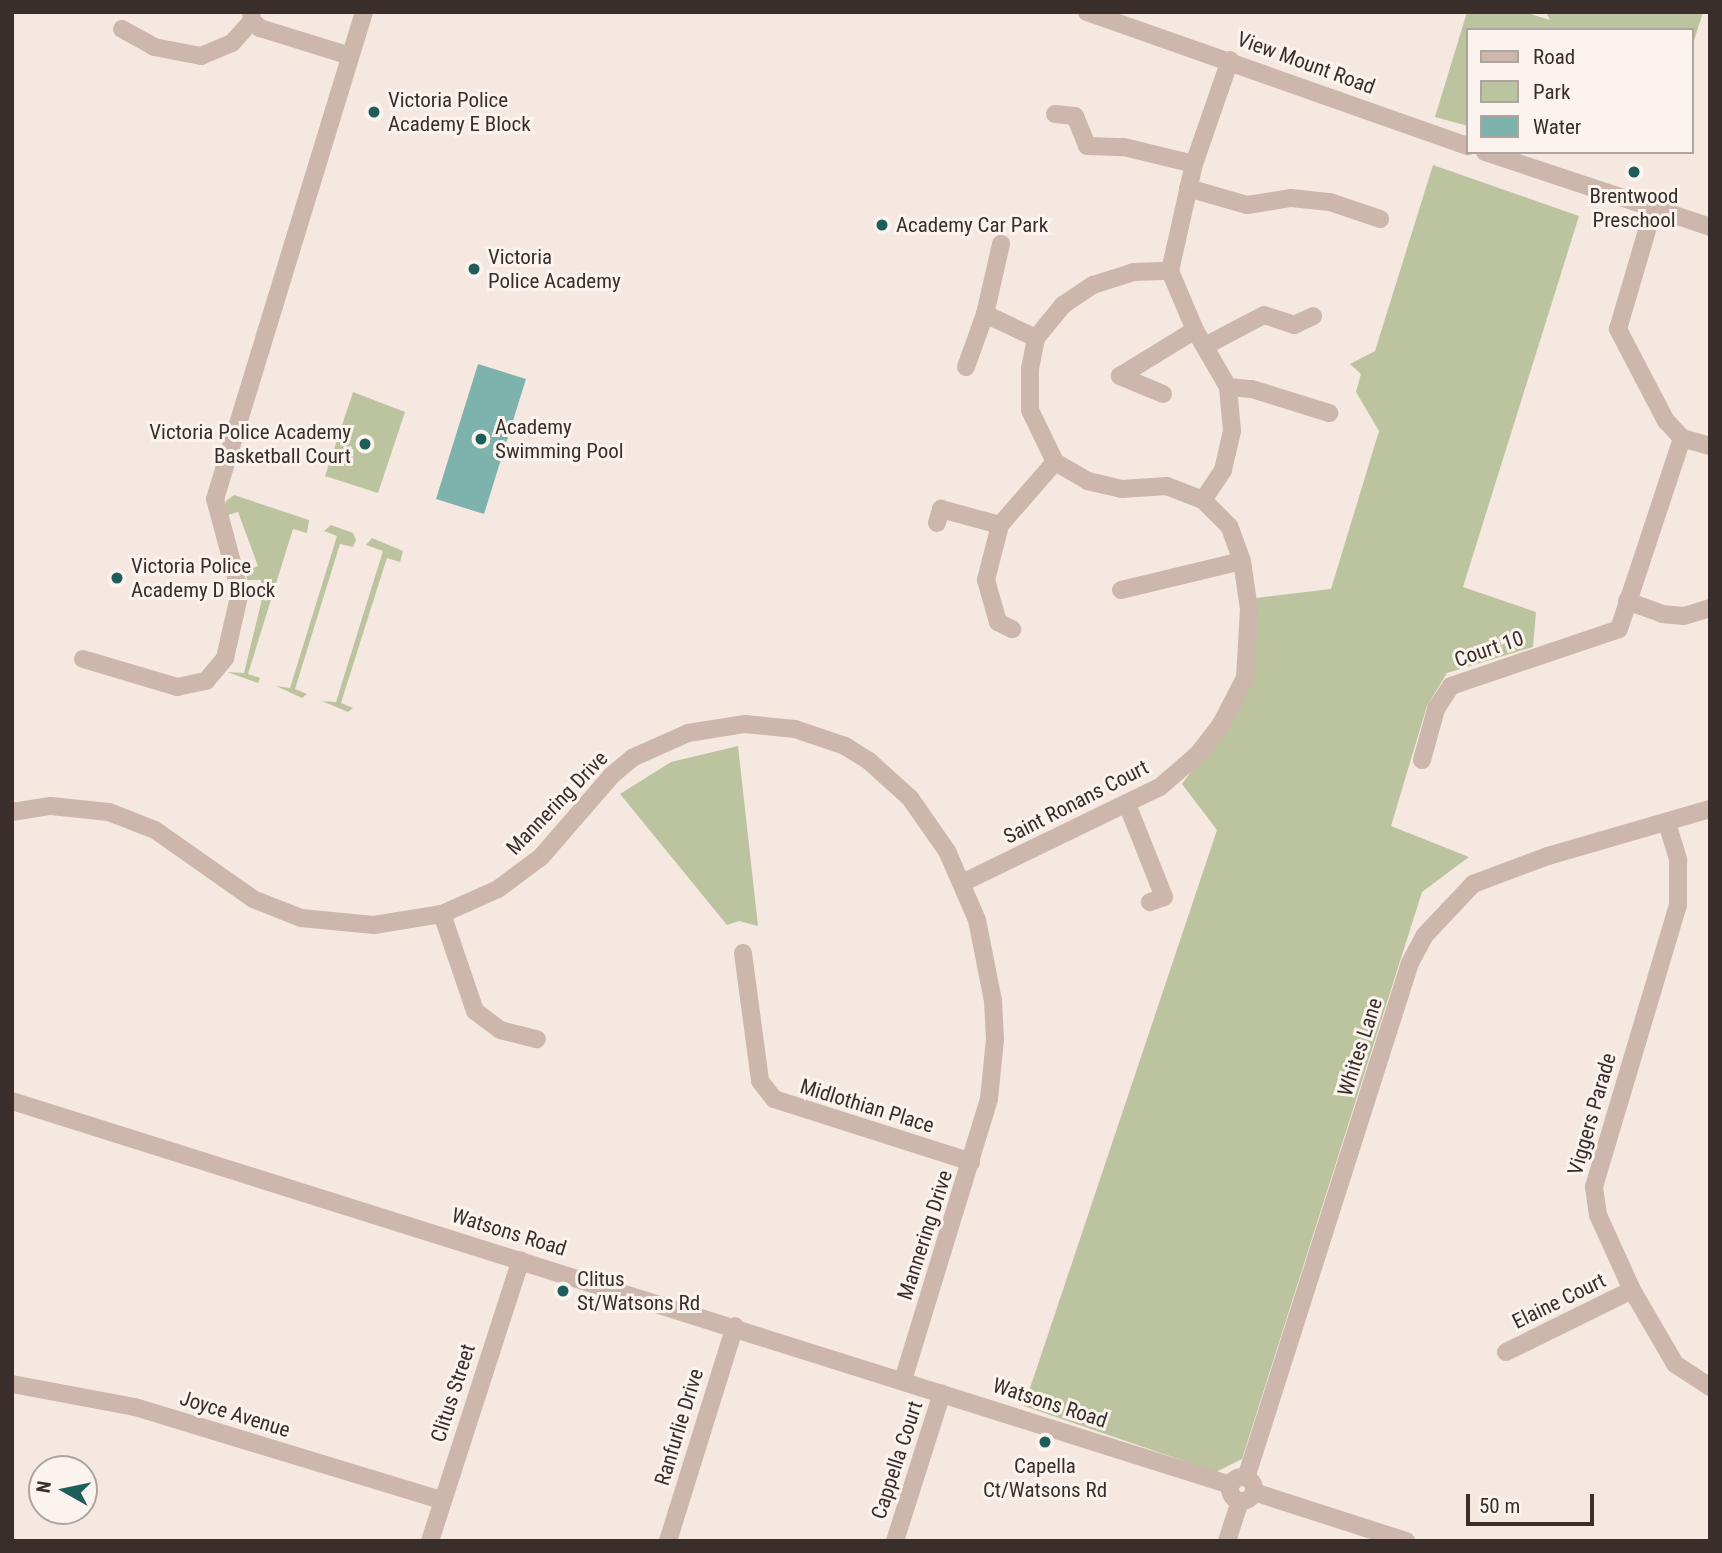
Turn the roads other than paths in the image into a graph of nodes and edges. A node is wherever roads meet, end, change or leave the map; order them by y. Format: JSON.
{"nodes":[{"id":1,"x":364,"y":12,"type":"edge"},
{"id":2,"x":1087,"y":12,"type":"edge"},
{"id":3,"x":252,"y":16,"type":"edge"},
{"id":4,"x":122,"y":29,"type":"dead end"},
{"id":5,"x":350,"y":56,"type":"junction"},
{"id":6,"x":1230,"y":60,"type":"junction"},
{"id":7,"x":1055,"y":114,"type":"dead end"},
{"id":8,"x":1466,"y":145,"type":"edge"},
{"id":9,"x":1491,"y":154,"type":"edge"},
{"id":10,"x":1194,"y":164,"type":"junction"},
{"id":11,"x":1188,"y":188,"type":"junction"},
{"id":12,"x":1653,"y":211,"type":"junction"},
{"id":13,"x":1380,"y":219,"type":"dead end"},
{"id":14,"x":1710,"y":227,"type":"edge"},
{"id":15,"x":1001,"y":244,"type":"dead end"},
{"id":16,"x":1170,"y":271,"type":"junction"},
{"id":17,"x":985,"y":314,"type":"junction"},
{"id":18,"x":1313,"y":316,"type":"dead end"},
{"id":19,"x":1195,"y":330,"type":"junction"},
{"id":20,"x":1036,"y":338,"type":"junction"},
{"id":21,"x":1207,"y":345,"type":"junction"},
{"id":22,"x":966,"y":367,"type":"dead end"},
{"id":23,"x":1228,"y":387,"type":"junction"},
{"id":24,"x":1163,"y":394,"type":"dead end"},
{"id":25,"x":1329,"y":413,"type":"dead end"},
{"id":26,"x":1682,"y":438,"type":"junction"},
{"id":27,"x":1710,"y":446,"type":"edge"},
{"id":28,"x":1055,"y":462,"type":"junction"},
{"id":29,"x":1203,"y":500,"type":"junction"},
{"id":30,"x":937,"y":523,"type":"dead end"},
{"id":31,"x":1000,"y":525,"type":"junction"},
{"id":32,"x":1242,"y":561,"type":"junction"},
{"id":33,"x":1121,"y":590,"type":"dead end"},
{"id":34,"x":1627,"y":601,"type":"junction"},
{"id":35,"x":1710,"y":608,"type":"edge"},
{"id":36,"x":1012,"y":629,"type":"dead end"},
{"id":37,"x":83,"y":659,"type":"dead end"},
{"id":38,"x":1422,"y":760,"type":"dead end"},
{"id":39,"x":1127,"y":804,"type":"junction"},
{"id":40,"x":1710,"y":809,"type":"edge"},
{"id":41,"x":12,"y":812,"type":"edge"},
{"id":42,"x":1667,"y":823,"type":"junction"},
{"id":43,"x":962,"y":883,"type":"junction"},
{"id":44,"x":1150,"y":902,"type":"dead end"},
{"id":45,"x":442,"y":914,"type":"junction"},
{"id":46,"x":743,"y":953,"type":"dead end"},
{"id":47,"x":537,"y":1039,"type":"dead end"},
{"id":48,"x":12,"y":1101,"type":"edge"},
{"id":49,"x":971,"y":1162,"type":"junction"},
{"id":50,"x":521,"y":1260,"type":"junction"},
{"id":51,"x":1632,"y":1290,"type":"junction"},
{"id":52,"x":735,"y":1326,"type":"junction"},
{"id":53,"x":1506,"y":1352,"type":"dead end"},
{"id":54,"x":903,"y":1380,"type":"junction"},
{"id":55,"x":12,"y":1384,"type":"edge"},
{"id":56,"x":1710,"y":1387,"type":"edge"},
{"id":57,"x":942,"y":1392,"type":"junction"},
{"id":58,"x":1243,"y":1489,"type":"junction"},
{"id":59,"x":442,"y":1500,"type":"junction"},
{"id":60,"x":430,"y":1541,"type":"edge"},
{"id":61,"x":668,"y":1541,"type":"edge"},
{"id":62,"x":895,"y":1541,"type":"edge"},
{"id":63,"x":1227,"y":1541,"type":"edge"},
{"id":64,"x":1406,"y":1541,"type":"edge"}],
"edges":[{"from":1,"to":5,"type":"street"},
{"from":2,"to":6,"type":"street","name":"View Mount Road"},
{"from":3,"to":4,"type":"street"},
{"from":3,"to":5,"type":"street"},
{"from":5,"to":37,"type":"street"},
{"from":6,"to":8,"type":"street","name":"View Mount Road"},
{"from":6,"to":10,"type":"street"},
{"from":7,"to":10,"type":"street"},
{"from":9,"to":12,"type":"street"},
{"from":10,"to":11,"type":"street"},
{"from":11,"to":13,"type":"street"},
{"from":11,"to":16,"type":"street"},
{"from":12,"to":14,"type":"street"},
{"from":12,"to":26,"type":"street"},
{"from":15,"to":17,"type":"street"},
{"from":16,"to":19,"type":"street"},
{"from":16,"to":20,"type":"street"},
{"from":17,"to":20,"type":"street"},
{"from":17,"to":22,"type":"street"},
{"from":18,"to":21,"type":"street"},
{"from":19,"to":21,"type":"street"},
{"from":19,"to":24,"type":"street"},
{"from":20,"to":28,"type":"street"},
{"from":21,"to":23,"type":"street"},
{"from":23,"to":25,"type":"street"},
{"from":23,"to":29,"type":"street"},
{"from":26,"to":27,"type":"street"},
{"from":26,"to":34,"type":"street"},
{"from":28,"to":29,"type":"street"},
{"from":28,"to":31,"type":"street"},
{"from":29,"to":32,"type":"street"},
{"from":30,"to":31,"type":"street"},
{"from":31,"to":36,"type":"street"},
{"from":32,"to":33,"type":"street"},
{"from":32,"to":39,"type":"street","name":"Saint Ronans Court"},
{"from":34,"to":35,"type":"street"},
{"from":34,"to":38,"type":"street","name":"Court 10"},
{"from":39,"to":43,"type":"street","name":"Saint Ronans Court"},
{"from":39,"to":44,"type":"street"},
{"from":40,"to":42,"type":"street","name":"Whites Lane"},
{"from":41,"to":45,"type":"street","name":"Mannering Drive"},
{"from":42,"to":51,"type":"street","name":"Viggers Parade"},
{"from":42,"to":58,"type":"street","name":"Whites Lane"},
{"from":43,"to":45,"type":"street","name":"Mannering Drive"},
{"from":43,"to":49,"type":"street","name":"Mannering Drive"},
{"from":45,"to":47,"type":"street"},
{"from":46,"to":49,"type":"street","name":"Midlothian Place"},
{"from":48,"to":50,"type":"street","name":"Watsons Road"},
{"from":49,"to":54,"type":"street","name":"Mannering Drive"},
{"from":50,"to":52,"type":"street","name":"Watsons Road"},
{"from":50,"to":59,"type":"street","name":"Clitus Street"},
{"from":51,"to":53,"type":"street","name":"Elaine Court"},
{"from":51,"to":56,"type":"street","name":"Viggers Parade"},
{"from":52,"to":54,"type":"street","name":"Watsons Road"},
{"from":52,"to":61,"type":"street","name":"Ranfurlie Drive"},
{"from":54,"to":57,"type":"street","name":"Watsons Road"},
{"from":55,"to":59,"type":"street","name":"Joyce Avenue"},
{"from":57,"to":58,"type":"street","name":"Watsons Road"},
{"from":57,"to":62,"type":"street","name":"Cappella Court"},
{"from":58,"to":63,"type":"street","name":"Whites Lane"},
{"from":58,"to":64,"type":"street","name":"Watsons Road"},
{"from":59,"to":60,"type":"street","name":"Clitus Street"}]}
